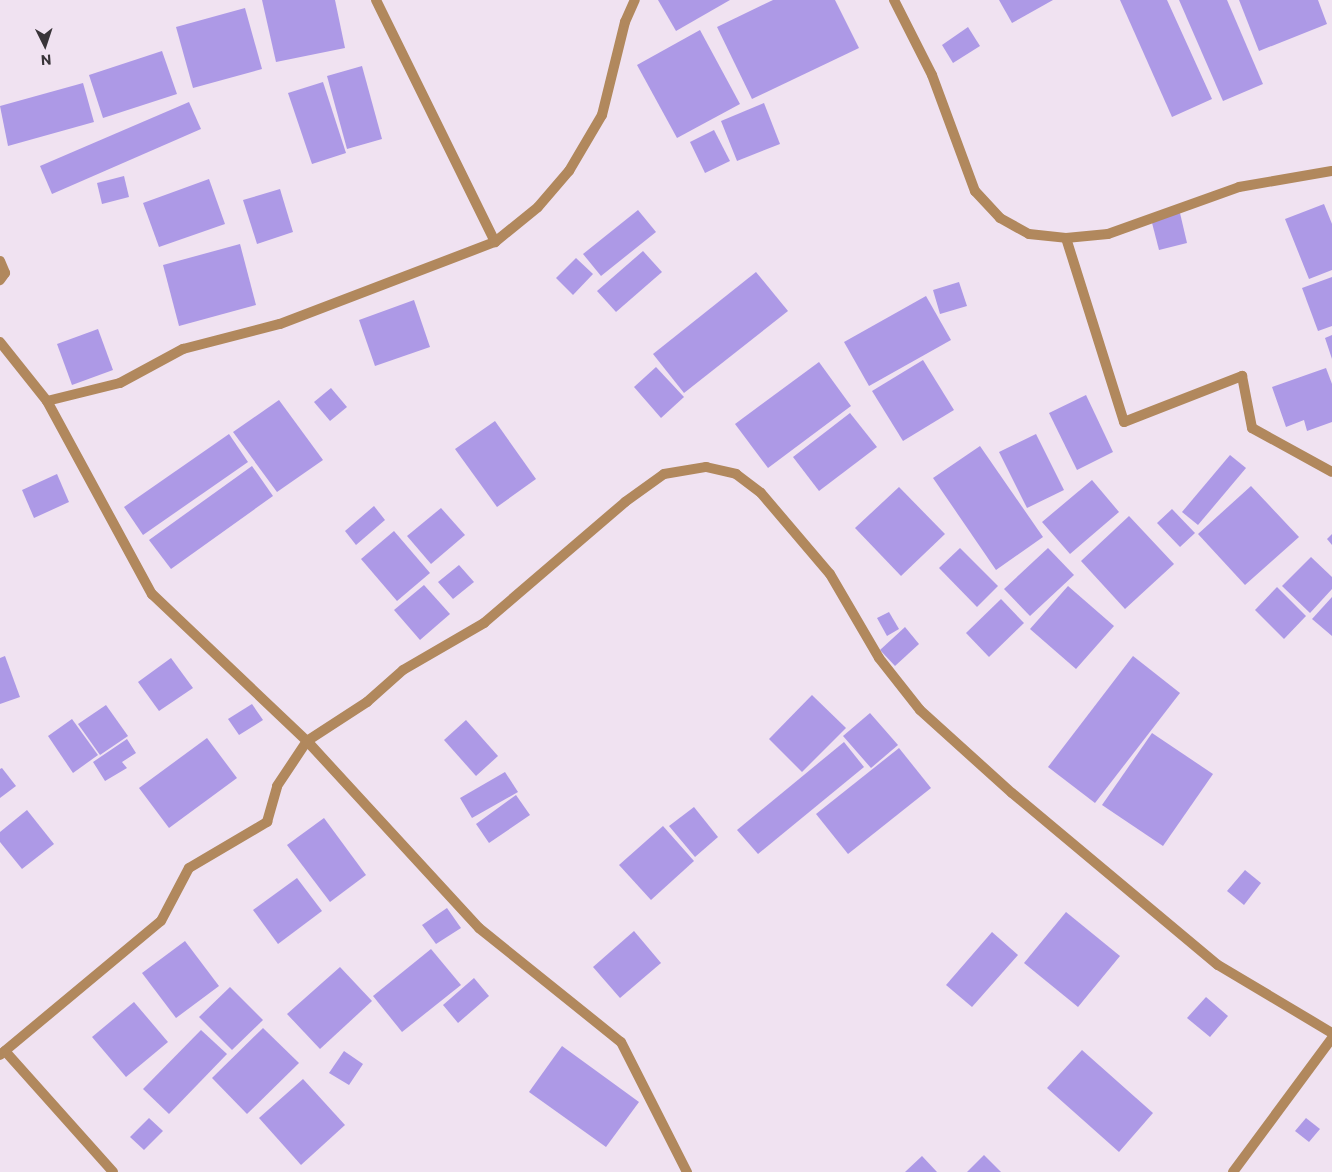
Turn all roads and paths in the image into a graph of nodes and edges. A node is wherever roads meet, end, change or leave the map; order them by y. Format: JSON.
{"nodes":[{"id":1,"x":376,"y":0,"type":"edge"},
{"id":2,"x":636,"y":0,"type":"edge"},
{"id":3,"x":894,"y":0,"type":"edge"},
{"id":4,"x":1332,"y":171,"type":"edge"},
{"id":5,"x":1066,"y":238,"type":"junction"},
{"id":6,"x":494,"y":242,"type":"junction"},
{"id":7,"x":0,"y":261,"type":"edge"},
{"id":8,"x":0,"y":280,"type":"edge"},
{"id":9,"x":0,"y":342,"type":"edge"},
{"id":10,"x":46,"y":401,"type":"junction"},
{"id":11,"x":1332,"y":472,"type":"edge"},
{"id":12,"x":307,"y":741,"type":"junction"},
{"id":13,"x":1332,"y":1033,"type":"edge"},
{"id":14,"x":1332,"y":1038,"type":"edge"},
{"id":15,"x":3,"y":1053,"type":"edge"},
{"id":16,"x":113,"y":1172,"type":"edge"},
{"id":17,"x":687,"y":1172,"type":"edge"},
{"id":18,"x":1233,"y":1172,"type":"edge"}],
"edges":[{"from":1,"to":6,"type":"street"},
{"from":2,"to":6,"type":"street"},
{"from":3,"to":5,"type":"street"},
{"from":4,"to":5,"type":"street"},
{"from":5,"to":11,"type":"street"},
{"from":6,"to":10,"type":"street"},
{"from":7,"to":8,"type":"street"},
{"from":9,"to":10,"type":"street"},
{"from":10,"to":12,"type":"street"},
{"from":12,"to":13,"type":"street"},
{"from":12,"to":15,"type":"street"},
{"from":12,"to":17,"type":"street"},
{"from":14,"to":18,"type":"street"},
{"from":15,"to":16,"type":"street"}]}
